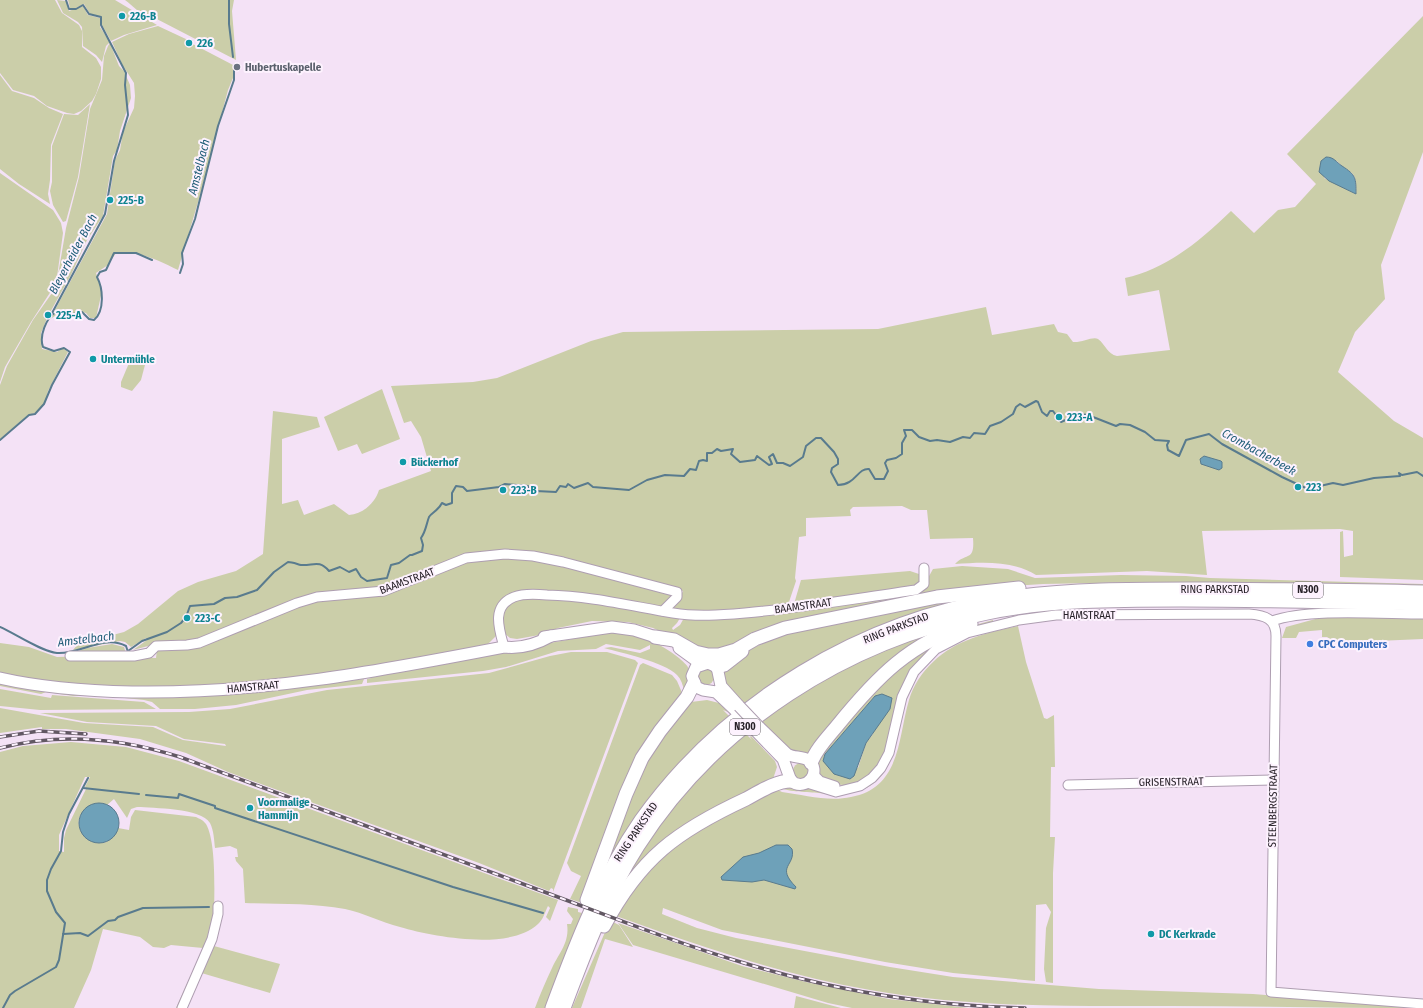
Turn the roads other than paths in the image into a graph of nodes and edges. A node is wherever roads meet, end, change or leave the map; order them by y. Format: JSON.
{"nodes":[{"id":1,"x":924,"y":568,"type":"dead end"},
{"id":2,"x":1075,"y":592,"type":"junction"},
{"id":3,"x":1423,"y":592,"type":"edge"},
{"id":4,"x":1423,"y":604,"type":"edge"},
{"id":5,"x":1045,"y":605,"type":"junction"},
{"id":6,"x":663,"y":611,"type":"junction"},
{"id":7,"x":1423,"y":614,"type":"edge"},
{"id":8,"x":1272,"y":621,"type":"junction"},
{"id":9,"x":655,"y":636,"type":"junction"},
{"id":10,"x":755,"y":639,"type":"junction"},
{"id":11,"x":504,"y":647,"type":"junction"},
{"id":12,"x":70,"y":656,"type":"dead end"},
{"id":13,"x":717,"y":667,"type":"junction"},
{"id":14,"x":696,"y":673,"type":"junction"},
{"id":15,"x":0,"y":678,"type":"edge"},
{"id":16,"x":737,"y":708,"type":"junction"},
{"id":17,"x":757,"y":728,"type":"junction"},
{"id":18,"x":811,"y":773,"type":"junction"},
{"id":19,"x":791,"y":780,"type":"junction"},
{"id":20,"x":1274,"y":780,"type":"junction"},
{"id":21,"x":1068,"y":785,"type":"dead end"},
{"id":22,"x":218,"y":906,"type":"dead end"},
{"id":23,"x":574,"y":950,"type":"junction"},
{"id":24,"x":566,"y":1003,"type":"edge"},
{"id":25,"x":1423,"y":1004,"type":"edge"},
{"id":26,"x":182,"y":1008,"type":"edge"},
{"id":27,"x":552,"y":1008,"type":"edge"}],
"edges":[{"from":1,"to":6,"type":"street","name":"BAAMSTRAAT"},
{"from":2,"to":3,"type":"highway","name":"RING PARKSTAD","number":"N300"},
{"from":2,"to":10,"type":"highway","number":"N300"},
{"from":2,"to":23,"type":"highway","name":"RING PARKSTAD","number":"N300"},
{"from":4,"to":5,"type":"highway","name":"RING PARKSTAD","number":"N300"},
{"from":5,"to":18,"type":"highway","number":"N300"},
{"from":5,"to":24,"type":"highway","name":"RING PARKSTAD","number":"N300"},
{"from":6,"to":11,"type":"street","name":"BAAMSTRAAT"},
{"from":6,"to":12,"type":"street","name":"BAAMSTRAAT"},
{"from":7,"to":8,"type":"street"},
{"from":8,"to":18,"type":"street","name":"HAMSTRAAT"},
{"from":8,"to":20,"type":"street","name":"STEENBERGSTRAAT"},
{"from":9,"to":10,"type":"highway","number":"N300"},
{"from":9,"to":11,"type":"main road","name":"HAMSTRAAT"},
{"from":9,"to":14,"type":"main road","name":"HAMSTRAAT"},
{"from":10,"to":13,"type":"highway","number":"N300"},
{"from":11,"to":15,"type":"main road","name":"HAMSTRAAT"},
{"from":13,"to":14,"type":"main road","name":"HAMSTRAAT"},
{"from":13,"to":16,"type":"main road","name":"HAMSTRAAT"},
{"from":14,"to":16,"type":"main road","name":"HAMSTRAAT"},
{"from":14,"to":23,"type":"highway","number":"N300"},
{"from":16,"to":17,"type":"main road","name":"HAMSTRAAT"},
{"from":17,"to":18,"type":"main road","name":"HAMSTRAAT"},
{"from":17,"to":19,"type":"main road","name":"HAMSTRAAT"},
{"from":18,"to":19,"type":"main road","name":"HAMSTRAAT"},
{"from":19,"to":24,"type":"highway","number":"N300"},
{"from":20,"to":21,"type":"street","name":"GRISENSTRAAT"},
{"from":20,"to":25,"type":"street","name":"STEENBERGSTRAAT"},
{"from":22,"to":26,"type":"street"},
{"from":23,"to":27,"type":"highway","name":"RING PARKSTAD","number":"N300"}]}
